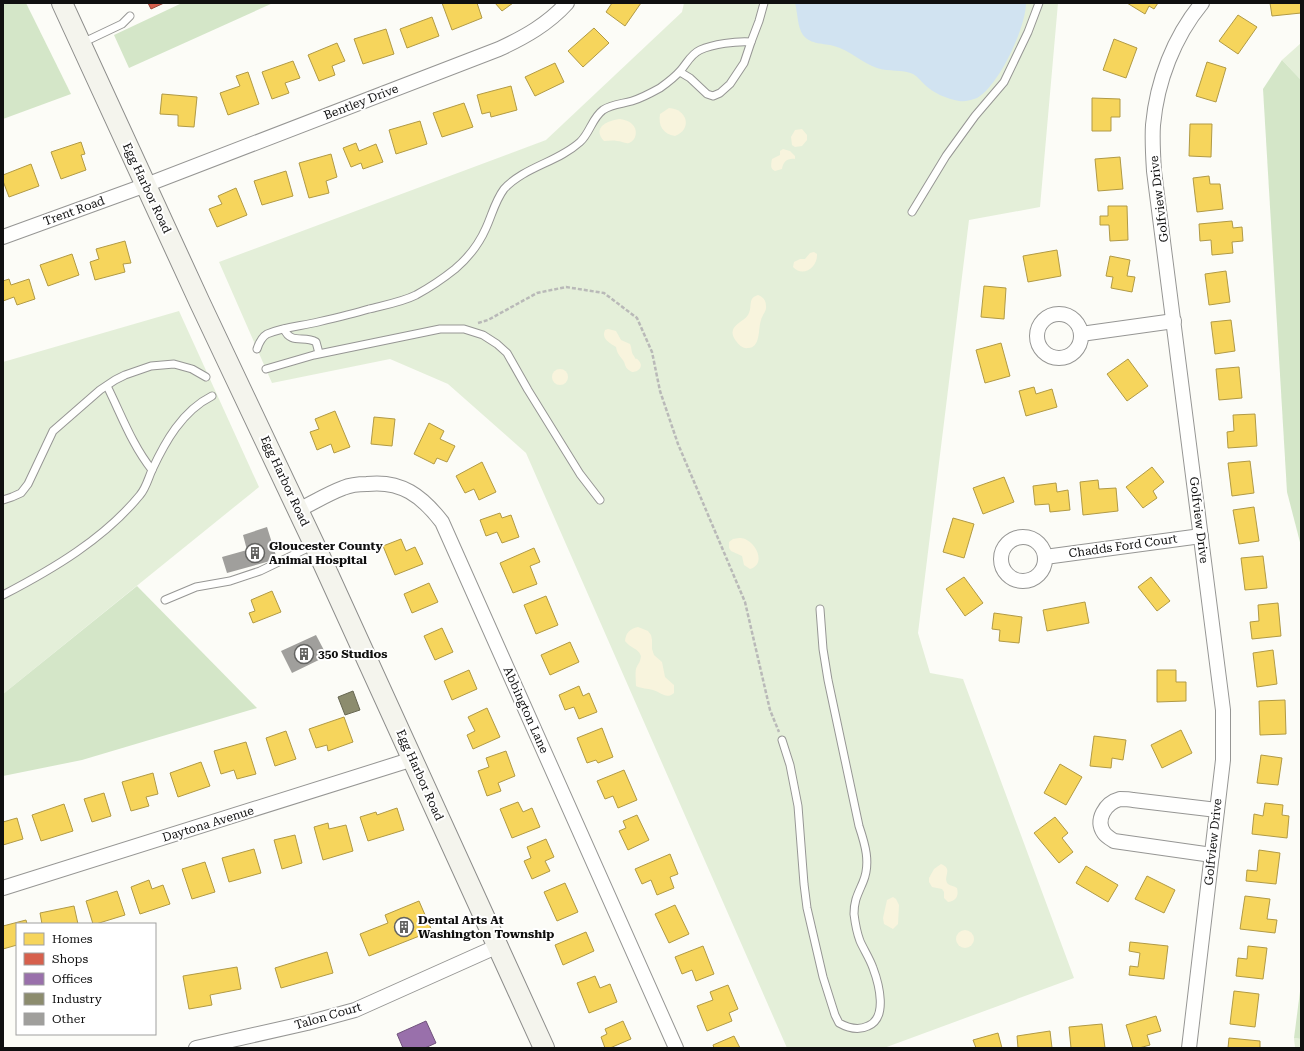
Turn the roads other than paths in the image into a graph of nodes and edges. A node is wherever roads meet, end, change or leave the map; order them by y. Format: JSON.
{"nodes":[{"id":1,"x":62,"y":3,"type":"edge"},
{"id":2,"x":567,"y":3,"type":"edge"},
{"id":3,"x":764,"y":3,"type":"edge"},
{"id":4,"x":1039,"y":3,"type":"edge"},
{"id":5,"x":1202,"y":3,"type":"edge"},
{"id":6,"x":130,"y":16,"type":"dead end"},
{"id":7,"x":751,"y":42,"type":"junction"},
{"id":8,"x":81,"y":43,"type":"junction"},
{"id":9,"x":680,"y":72,"type":"junction"},
{"id":10,"x":146,"y":185,"type":"junction"},
{"id":11,"x":912,"y":212,"type":"dead end"},
{"id":12,"x":3,"y":237,"type":"edge"},
{"id":13,"x":1174,"y":321,"type":"junction"},
{"id":14,"x":284,"y":329,"type":"junction"},
{"id":15,"x":1081,"y":334,"type":"dead end"},
{"id":16,"x":257,"y":349,"type":"dead end"},
{"id":17,"x":320,"y":353,"type":"junction"},
{"id":18,"x":266,"y":369,"type":"dead end"},
{"id":19,"x":206,"y":377,"type":"dead end"},
{"id":20,"x":107,"y":386,"type":"junction"},
{"id":21,"x":212,"y":396,"type":"dead end"},
{"id":22,"x":152,"y":470,"type":"junction"},
{"id":23,"x":3,"y":500,"type":"edge"},
{"id":24,"x":600,"y":500,"type":"dead end"},
{"id":25,"x":298,"y":510,"type":"junction"},
{"id":26,"x":1201,"y":536,"type":"junction"},
{"id":27,"x":314,"y":545,"type":"junction"},
{"id":28,"x":1045,"y":557,"type":"dead end"},
{"id":29,"x":3,"y":595,"type":"edge"},
{"id":30,"x":165,"y":600,"type":"dead end"},
{"id":31,"x":820,"y":609,"type":"dead end"},
{"id":32,"x":782,"y":740,"type":"road end"},
{"id":33,"x":413,"y":759,"type":"junction"},
{"id":34,"x":1217,"y":810,"type":"junction"},
{"id":35,"x":1212,"y":855,"type":"junction"},
{"id":36,"x":3,"y":888,"type":"edge"},
{"id":37,"x":498,"y":946,"type":"junction"},
{"id":38,"x":196,"y":1048,"type":"edge"},
{"id":39,"x":544,"y":1048,"type":"edge"},
{"id":40,"x":676,"y":1048,"type":"edge"},
{"id":41,"x":1189,"y":1048,"type":"edge"}],
"edges":[{"from":1,"to":8,"type":"main road","name":"Egg Harbor Road"},
{"from":2,"to":10,"type":"street","name":"Bentley Drive"},
{"from":3,"to":7,"type":"lane"},
{"from":4,"to":11,"type":"lane"},
{"from":5,"to":13,"type":"street","name":"Golfview Drive"},
{"from":6,"to":8,"type":"lane"},
{"from":7,"to":9,"type":"lane"},
{"from":7,"to":9,"type":"lane"},
{"from":8,"to":10,"type":"main road","name":"Egg Harbor Road"},
{"from":9,"to":14,"type":"lane"},
{"from":10,"to":12,"type":"street","name":"Trent Road"},
{"from":10,"to":25,"type":"main road","name":"Egg Harbor Road"},
{"from":13,"to":15,"type":"street"},
{"from":13,"to":26,"type":"street","name":"Golfview Drive"},
{"from":14,"to":16,"type":"lane"},
{"from":14,"to":17,"type":"lane"},
{"from":17,"to":18,"type":"lane"},
{"from":17,"to":24,"type":"lane"},
{"from":19,"to":20,"type":"lane"},
{"from":20,"to":22,"type":"lane"},
{"from":20,"to":23,"type":"lane"},
{"from":21,"to":22,"type":"lane"},
{"from":22,"to":29,"type":"lane"},
{"from":25,"to":27,"type":"main road","name":"Egg Harbor Road"},
{"from":25,"to":40,"type":"street","name":"Abbington Lane"},
{"from":26,"to":28,"type":"street","name":"Chadds Ford Court"},
{"from":26,"to":34,"type":"street","name":"Golfview Drive"},
{"from":27,"to":30,"type":"lane"},
{"from":27,"to":33,"type":"main road","name":"Egg Harbor Road"},
{"from":31,"to":32,"type":"lane"},
{"from":33,"to":36,"type":"street","name":"Daytona Avenue"},
{"from":33,"to":37,"type":"main road","name":"Egg Harbor Road"},
{"from":34,"to":35,"type":"street","name":"Golfview Drive"},
{"from":34,"to":35,"type":"street"},
{"from":35,"to":41,"type":"street","name":"Golfview Drive"},
{"from":37,"to":38,"type":"street","name":"Talon Court"},
{"from":37,"to":39,"type":"main road","name":"Egg Harbor Road"}]}
